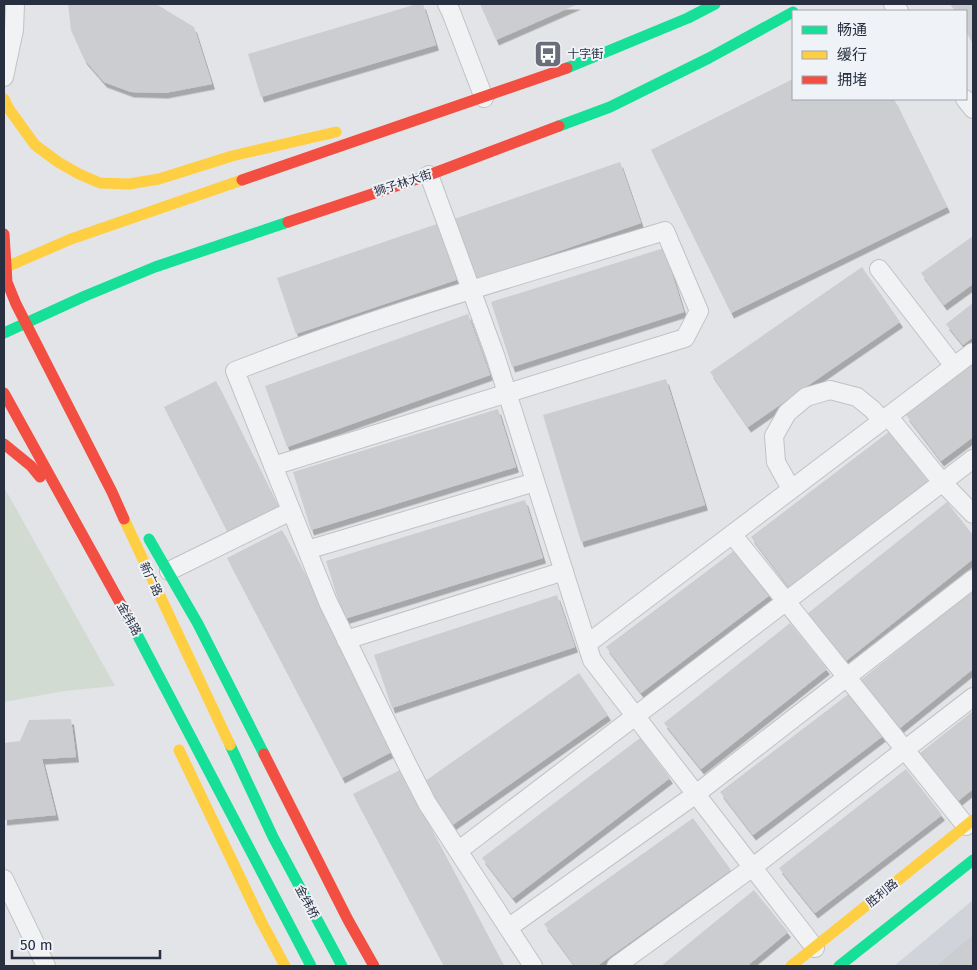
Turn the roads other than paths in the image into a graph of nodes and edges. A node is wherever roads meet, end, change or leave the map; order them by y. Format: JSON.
{"nodes":[{"id":1,"x":15,"y":4,"type":"edge"},
{"id":2,"x":447,"y":4,"type":"edge"},
{"id":3,"x":715,"y":4,"type":"edge"},
{"id":4,"x":792,"y":12,"type":"edge"},
{"id":5,"x":4,"y":77,"type":"edge"},
{"id":6,"x":4,"y":98,"type":"edge"},
{"id":7,"x":484,"y":98,"type":"junction"},
{"id":8,"x":424,"y":118,"type":"junction"},
{"id":9,"x":429,"y":175,"type":"junction"},
{"id":10,"x":4,"y":234,"type":"edge"},
{"id":11,"x":4,"y":267,"type":"edge"},
{"id":12,"x":879,"y":269,"type":"dead end"},
{"id":13,"x":471,"y":290,"type":"junction"},
{"id":14,"x":25,"y":322,"type":"junction"},
{"id":15,"x":4,"y":333,"type":"edge"},
{"id":16,"x":973,"y":352,"type":"edge"},
{"id":17,"x":954,"y":366,"type":"junction"},
{"id":18,"x":4,"y":393,"type":"edge"},
{"id":19,"x":507,"y":393,"type":"junction"},
{"id":20,"x":885,"y":419,"type":"junction"},
{"id":21,"x":4,"y":444,"type":"edge"},
{"id":22,"x":973,"y":459,"type":"edge"},
{"id":23,"x":273,"y":466,"type":"junction"},
{"id":24,"x":535,"y":482,"type":"junction"},
{"id":25,"x":942,"y":482,"type":"junction"},
{"id":26,"x":791,"y":489,"type":"junction"},
{"id":27,"x":112,"y":492,"type":"junction"},
{"id":28,"x":68,"y":511,"type":"junction"},
{"id":29,"x":292,"y":511,"type":"junction"},
{"id":30,"x":973,"y":514,"type":"edge"},
{"id":31,"x":732,"y":534,"type":"junction"},
{"id":32,"x":307,"y":550,"type":"junction"},
{"id":33,"x":169,"y":571,"type":"junction"},
{"id":34,"x":564,"y":571,"type":"junction"},
{"id":35,"x":973,"y":578,"type":"edge"},
{"id":36,"x":786,"y":601,"type":"junction"},
{"id":37,"x":120,"y":626,"type":"dead end"},
{"id":38,"x":346,"y":640,"type":"junction"},
{"id":39,"x":587,"y":644,"type":"junction"},
{"id":40,"x":846,"y":677,"type":"junction"},
{"id":41,"x":973,"y":697,"type":"edge"},
{"id":42,"x":635,"y":715,"type":"junction"},
{"id":43,"x":174,"y":742,"type":"dead end"},
{"id":44,"x":904,"y":750,"type":"junction"},
{"id":45,"x":696,"y":794,"type":"junction"},
{"id":46,"x":969,"y":823,"type":"edge"},
{"id":47,"x":273,"y":837,"type":"joint"},
{"id":48,"x":458,"y":851,"type":"junction"},
{"id":49,"x":973,"y":860,"type":"edge"},
{"id":50,"x":753,"y":867,"type":"junction"},
{"id":51,"x":4,"y":879,"type":"edge"},
{"id":52,"x":508,"y":928,"type":"junction"},
{"id":53,"x":815,"y":948,"type":"junction"},
{"id":54,"x":529,"y":965,"type":"edge"},
{"id":55,"x":46,"y":966,"type":"edge"},
{"id":56,"x":285,"y":966,"type":"edge"},
{"id":57,"x":311,"y":966,"type":"edge"},
{"id":58,"x":342,"y":966,"type":"edge"},
{"id":59,"x":374,"y":966,"type":"edge"},
{"id":60,"x":616,"y":966,"type":"edge"},
{"id":61,"x":791,"y":966,"type":"edge"},
{"id":62,"x":839,"y":966,"type":"edge"}],
"edges":[{"from":1,"to":5,"type":"street"},
{"from":2,"to":7,"type":"street"},
{"from":3,"to":7,"type":"main road"},
{"from":4,"to":9,"type":"main road","name":"狮子林大街"},
{"from":6,"to":8,"type":"main road"},
{"from":7,"to":8,"type":"main road"},
{"from":8,"to":11,"type":"main road"},
{"from":9,"to":13,"type":"street"},
{"from":9,"to":14,"type":"main road","name":"狮子林大街"},
{"from":10,"to":11,"type":"main road"},
{"from":11,"to":14,"type":"main road"},
{"from":12,"to":17,"type":"street"},
{"from":13,"to":19,"type":"street"},
{"from":13,"to":19,"type":"street"},
{"from":13,"to":23,"type":"street"},
{"from":14,"to":15,"type":"main road","name":"狮子林大街"},
{"from":14,"to":27,"type":"main road","name":"新广路"},
{"from":16,"to":17,"type":"street"},
{"from":17,"to":20,"type":"street"},
{"from":18,"to":28,"type":"main road","name":"金纬路"},
{"from":19,"to":23,"type":"street"},
{"from":19,"to":24,"type":"street"},
{"from":20,"to":25,"type":"street"},
{"from":20,"to":26,"type":"street"},
{"from":20,"to":26,"type":"street"},
{"from":21,"to":28,"type":"main road"},
{"from":22,"to":25,"type":"street"},
{"from":23,"to":29,"type":"street"},
{"from":24,"to":32,"type":"street"},
{"from":24,"to":34,"type":"street"},
{"from":25,"to":30,"type":"street"},
{"from":25,"to":36,"type":"street"},
{"from":26,"to":31,"type":"street"},
{"from":27,"to":33,"type":"main road"},
{"from":27,"to":47,"type":"main road","name":"新广路"},
{"from":28,"to":37,"type":"main road"},
{"from":28,"to":57,"type":"main road","name":"金纬路"},
{"from":29,"to":32,"type":"street"},
{"from":29,"to":33,"type":"street"},
{"from":31,"to":36,"type":"street"},
{"from":31,"to":39,"type":"street"},
{"from":32,"to":38,"type":"street"},
{"from":33,"to":59,"type":"main road"},
{"from":34,"to":38,"type":"street"},
{"from":34,"to":39,"type":"street"},
{"from":35,"to":40,"type":"street"},
{"from":36,"to":40,"type":"street"},
{"from":36,"to":42,"type":"street"},
{"from":38,"to":48,"type":"street"},
{"from":39,"to":42,"type":"street"},
{"from":40,"to":44,"type":"street"},
{"from":40,"to":45,"type":"street"},
{"from":41,"to":44,"type":"street"},
{"from":42,"to":45,"type":"street"},
{"from":42,"to":48,"type":"street"},
{"from":43,"to":56,"type":"main road"},
{"from":44,"to":46,"type":"street"},
{"from":44,"to":50,"type":"street"},
{"from":45,"to":50,"type":"street"},
{"from":45,"to":52,"type":"street"},
{"from":46,"to":53,"type":"main road","name":"胜利路"},
{"from":47,"to":58,"type":"main road","name":"金纬桥"},
{"from":48,"to":52,"type":"street"},
{"from":49,"to":62,"type":"main road"},
{"from":50,"to":53,"type":"street"},
{"from":50,"to":60,"type":"street"},
{"from":51,"to":55,"type":"street"},
{"from":52,"to":54,"type":"street"},
{"from":53,"to":61,"type":"main road","name":"胜利路"}]}
